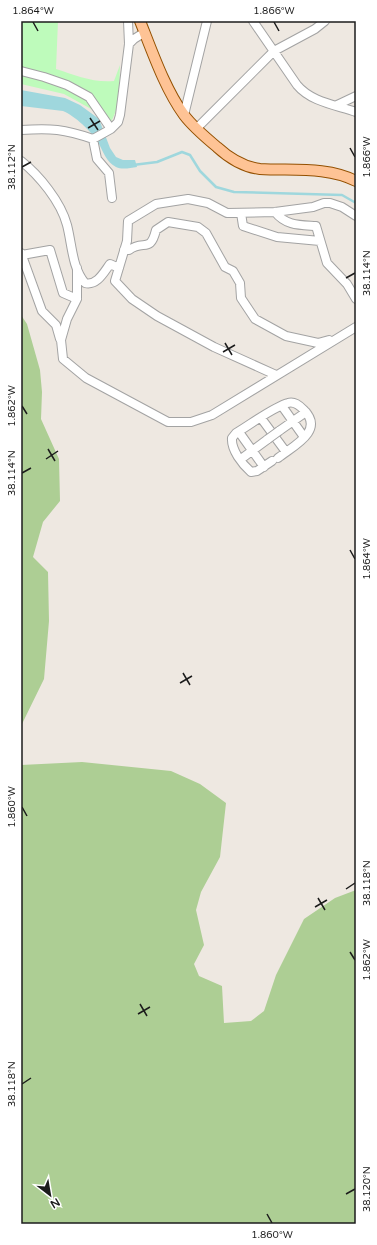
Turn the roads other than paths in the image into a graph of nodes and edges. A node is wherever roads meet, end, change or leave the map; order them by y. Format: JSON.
{"nodes":[{"id":1,"x":140,"y":21,"type":"edge"},
{"id":2,"x":207,"y":21,"type":"edge"},
{"id":3,"x":253,"y":21,"type":"edge"},
{"id":4,"x":325,"y":21,"type":"edge"},
{"id":5,"x":128,"y":25,"type":"edge"},
{"id":6,"x":143,"y":33,"type":"junction"},
{"id":7,"x":129,"y":44,"type":"junction"},
{"id":8,"x":274,"y":51,"type":"junction"},
{"id":9,"x":21,"y":71,"type":"edge"},
{"id":10,"x":356,"y":96,"type":"edge"},
{"id":11,"x":336,"y":105,"type":"junction"},
{"id":12,"x":356,"y":112,"type":"edge"},
{"id":13,"x":184,"y":115,"type":"junction"},
{"id":14,"x":196,"y":129,"type":"junction"},
{"id":15,"x":21,"y":130,"type":"edge"},
{"id":16,"x":108,"y":131,"type":"junction"},
{"id":17,"x":94,"y":138,"type":"junction"},
{"id":18,"x":21,"y":161,"type":"edge"},
{"id":19,"x":356,"y":181,"type":"edge"},
{"id":20,"x":112,"y":198,"type":"dead end"},
{"id":21,"x":275,"y":212,"type":"junction"},
{"id":22,"x":241,"y":213,"type":"junction"},
{"id":23,"x":356,"y":216,"type":"edge"},
{"id":24,"x":320,"y":241,"type":"junction"},
{"id":25,"x":124,"y":250,"type":"junction"},
{"id":26,"x":22,"y":254,"type":"edge"},
{"id":27,"x":77,"y":268,"type":"junction"},
{"id":28,"x":118,"y":268,"type":"junction"},
{"id":29,"x":77,"y":299,"type":"junction"},
{"id":30,"x":356,"y":299,"type":"edge"},
{"id":31,"x":356,"y":326,"type":"edge"},
{"id":32,"x":339,"y":337,"type":"junction"},
{"id":33,"x":61,"y":340,"type":"junction"},
{"id":34,"x":276,"y":375,"type":"junction"},
{"id":35,"x":282,"y":406,"type":"junction"},
{"id":36,"x":306,"y":412,"type":"junction"},
{"id":37,"x":261,"y":418,"type":"junction"},
{"id":38,"x":293,"y":421,"type":"junction"},
{"id":39,"x":239,"y":432,"type":"junction"},
{"id":40,"x":304,"y":437,"type":"junction"},
{"id":41,"x":252,"y":451,"type":"junction"},
{"id":42,"x":286,"y":452,"type":"junction"},
{"id":43,"x":241,"y":459,"type":"junction"},
{"id":44,"x":264,"y":467,"type":"junction"}],
"edges":[{"from":1,"to":6,"type":"main road"},
{"from":2,"to":13,"type":"street"},
{"from":3,"to":8,"type":"street"},
{"from":4,"to":8,"type":"street"},
{"from":5,"to":6,"type":"street"},
{"from":5,"to":7,"type":"street"},
{"from":6,"to":7,"type":"street"},
{"from":6,"to":13,"type":"main road"},
{"from":7,"to":16,"type":"street"},
{"from":8,"to":11,"type":"street"},
{"from":8,"to":14,"type":"street"},
{"from":9,"to":16,"type":"street"},
{"from":10,"to":11,"type":"street"},
{"from":11,"to":12,"type":"street"},
{"from":13,"to":14,"type":"main road"},
{"from":14,"to":19,"type":"main road"},
{"from":15,"to":17,"type":"street"},
{"from":16,"to":17,"type":"street"},
{"from":17,"to":20,"type":"street"},
{"from":18,"to":27,"type":"street"},
{"from":21,"to":22,"type":"street"},
{"from":21,"to":23,"type":"street"},
{"from":21,"to":24,"type":"street"},
{"from":22,"to":24,"type":"street"},
{"from":22,"to":25,"type":"street"},
{"from":24,"to":30,"type":"street"},
{"from":25,"to":28,"type":"street"},
{"from":25,"to":32,"type":"street"},
{"from":26,"to":29,"type":"street"},
{"from":26,"to":33,"type":"street"},
{"from":27,"to":28,"type":"street"},
{"from":27,"to":29,"type":"street"},
{"from":28,"to":34,"type":"street"},
{"from":29,"to":33,"type":"street"},
{"from":31,"to":32,"type":"street"},
{"from":32,"to":34,"type":"street"},
{"from":33,"to":34,"type":"street"},
{"from":35,"to":36,"type":"street"},
{"from":35,"to":37,"type":"street"},
{"from":35,"to":38,"type":"street"},
{"from":36,"to":38,"type":"street"},
{"from":36,"to":40,"type":"street"},
{"from":37,"to":39,"type":"street"},
{"from":37,"to":42,"type":"street"},
{"from":38,"to":40,"type":"street"},
{"from":38,"to":41,"type":"street","bridge":true},
{"from":39,"to":41,"type":"street"},
{"from":39,"to":43,"type":"street"},
{"from":40,"to":42,"type":"street"},
{"from":41,"to":43,"type":"street"},
{"from":41,"to":44,"type":"street"},
{"from":42,"to":44,"type":"street"},
{"from":43,"to":44,"type":"street"}]}
